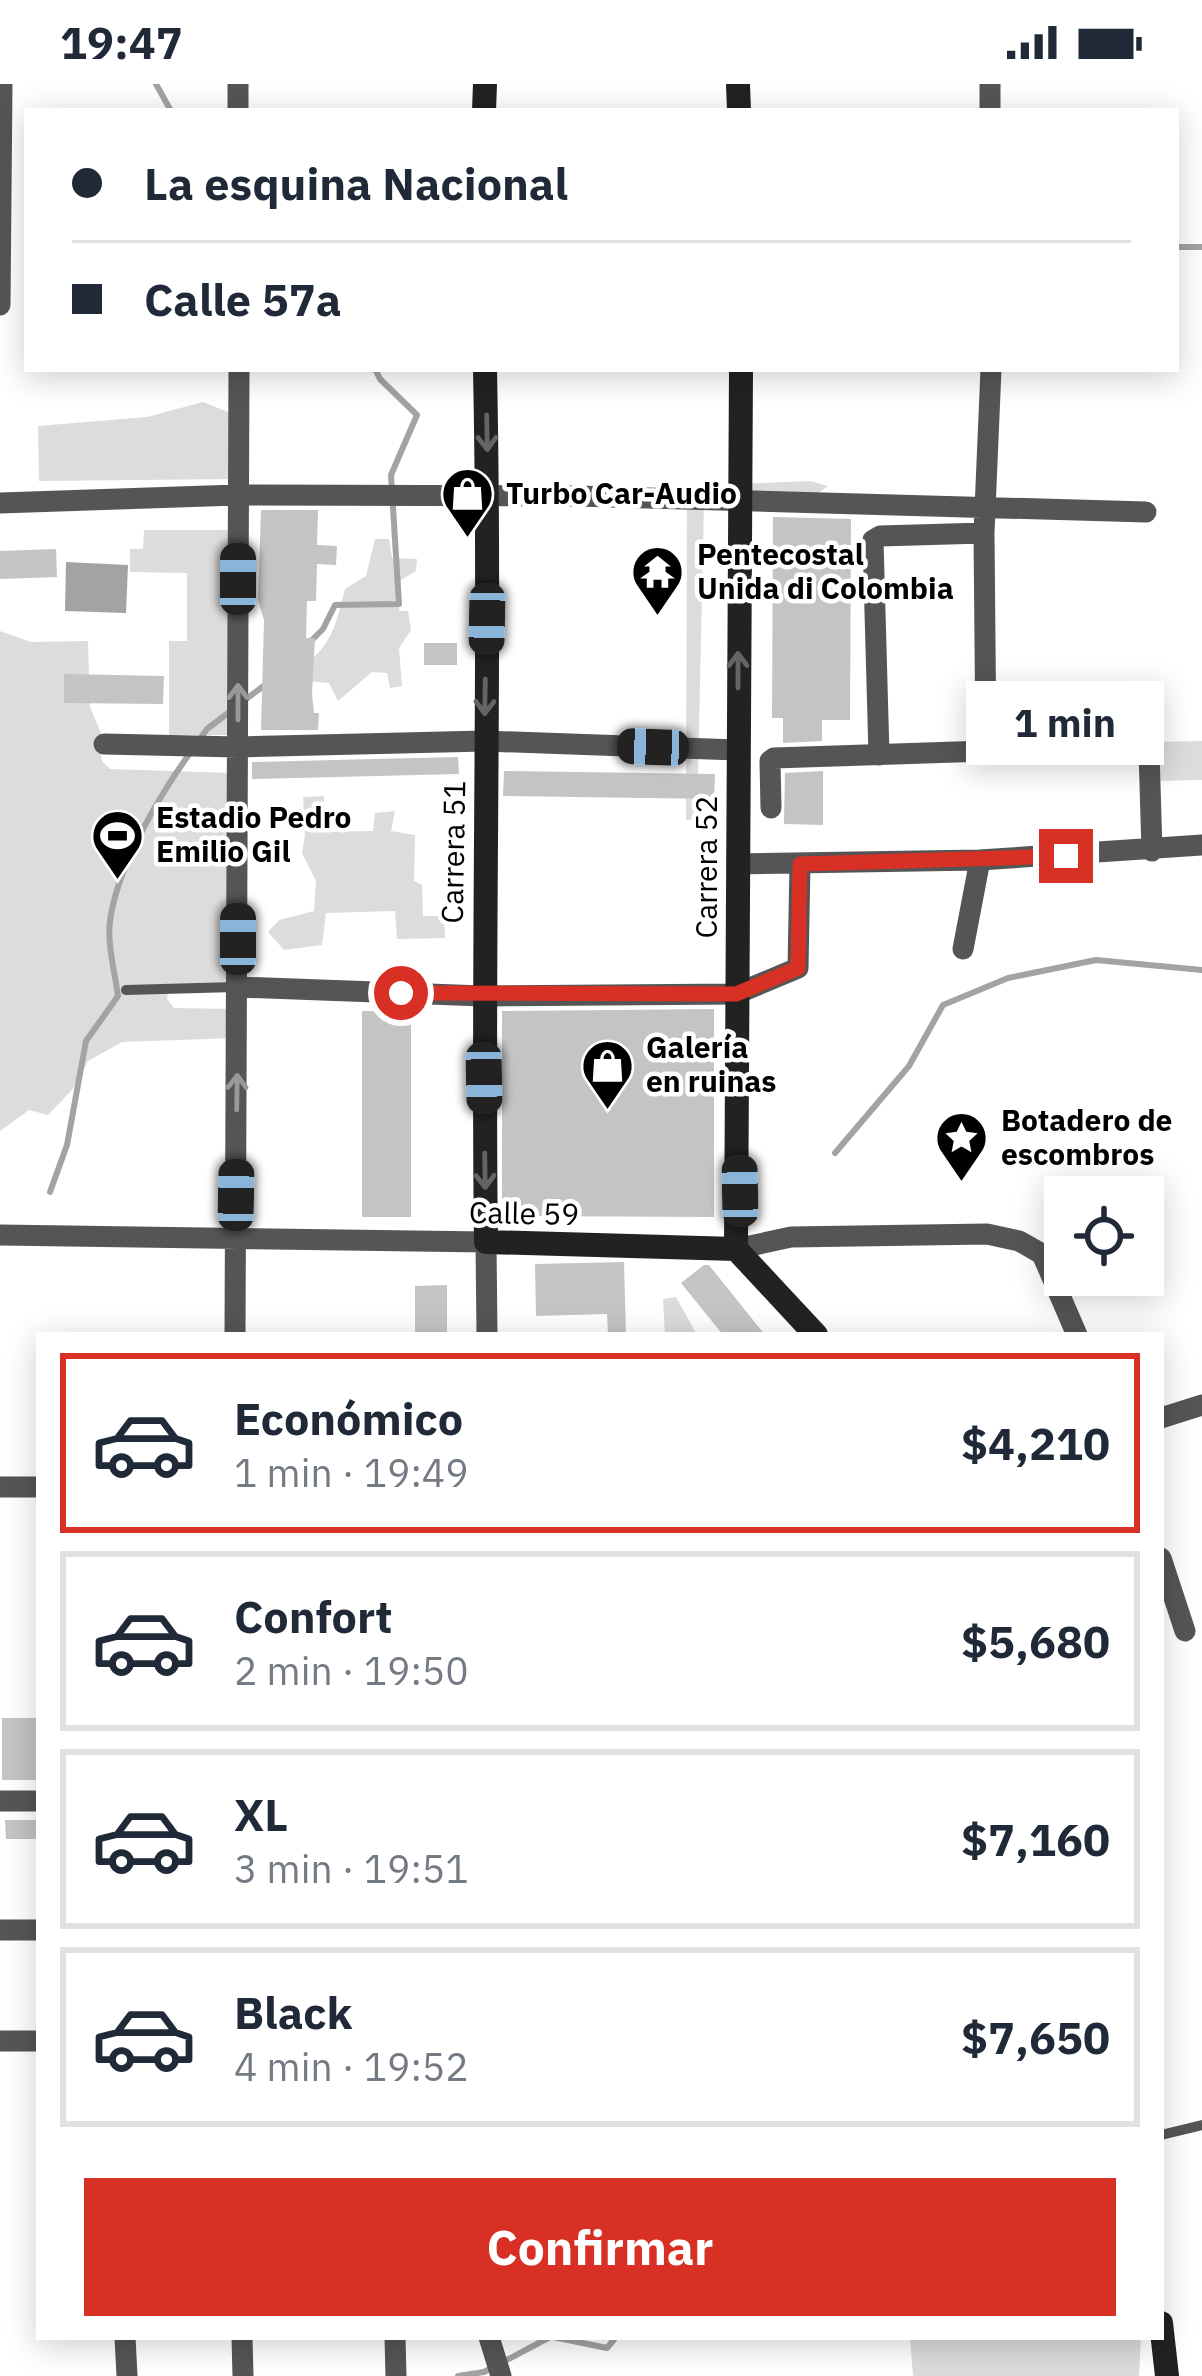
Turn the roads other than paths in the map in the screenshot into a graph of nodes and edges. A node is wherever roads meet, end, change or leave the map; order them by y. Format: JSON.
{"nodes":[{"id":1,"x":2,"y":84,"type":"edge"},
{"id":2,"x":1,"y":250,"type":"edge"},
{"id":3,"x":0,"y":305,"type":"edge"},
{"id":4,"x":239,"y":372,"type":"edge"},
{"id":5,"x":485,"y":372,"type":"edge"},
{"id":6,"x":741,"y":372,"type":"edge"},
{"id":7,"x":991,"y":372,"type":"edge"},
{"id":8,"x":237,"y":495,"type":"junction"},
{"id":9,"x":488,"y":496,"type":"junction"},
{"id":10,"x":739,"y":498,"type":"junction"},
{"id":11,"x":0,"y":503,"type":"edge"},
{"id":12,"x":986,"y":508,"type":"junction"},
{"id":13,"x":1145,"y":512,"type":"dead end"},
{"id":14,"x":984,"y":533,"type":"junction"},
{"id":15,"x":485,"y":741,"type":"junction"},
{"id":16,"x":104,"y":744,"type":"dead end"},
{"id":17,"x":238,"y":747,"type":"junction"},
{"id":18,"x":737,"y":750,"type":"junction"},
{"id":19,"x":986,"y":751,"type":"junction"},
{"id":20,"x":879,"y":755,"type":"junction"},
{"id":21,"x":771,"y":808,"type":"dead end"},
{"id":22,"x":1202,"y":845,"type":"edge"},
{"id":23,"x":1152,"y":851,"type":"junction"},
{"id":24,"x":980,"y":860,"type":"junction"},
{"id":25,"x":737,"y":864,"type":"junction"},
{"id":26,"x":800,"y":864,"type":"junction"},
{"id":27,"x":963,"y":950,"type":"dead end"},
{"id":28,"x":238,"y":987,"type":"junction"},
{"id":29,"x":126,"y":990,"type":"dead end"},
{"id":30,"x":736,"y":994,"type":"junction"},
{"id":31,"x":483,"y":996,"type":"junction"},
{"id":32,"x":0,"y":1235,"type":"edge"},
{"id":33,"x":236,"y":1237,"type":"junction"},
{"id":34,"x":486,"y":1242,"type":"junction"},
{"id":35,"x":736,"y":1249,"type":"junction"},
{"id":36,"x":235,"y":1332,"type":"edge"},
{"id":37,"x":487,"y":1332,"type":"edge"},
{"id":38,"x":813,"y":1332,"type":"edge"},
{"id":39,"x":1076,"y":1332,"type":"edge"},
{"id":40,"x":1202,"y":1405,"type":"edge"},
{"id":41,"x":1164,"y":1417,"type":"edge"},
{"id":42,"x":0,"y":1487,"type":"edge"},
{"id":43,"x":36,"y":1487,"type":"edge"},
{"id":44,"x":1164,"y":1567,"type":"edge"},
{"id":45,"x":1185,"y":1631,"type":"dead end"},
{"id":46,"x":0,"y":1801,"type":"edge"},
{"id":47,"x":36,"y":1801,"type":"edge"},
{"id":48,"x":0,"y":1930,"type":"edge"},
{"id":49,"x":36,"y":1930,"type":"edge"},
{"id":50,"x":0,"y":2041,"type":"edge"},
{"id":51,"x":36,"y":2041,"type":"edge"},
{"id":52,"x":1202,"y":2125,"type":"edge"},
{"id":53,"x":1164,"y":2134,"type":"edge"},
{"id":54,"x":125,"y":2340,"type":"edge"},
{"id":55,"x":242,"y":2340,"type":"edge"},
{"id":56,"x":395,"y":2340,"type":"edge"},
{"id":57,"x":1163,"y":2340,"type":"edge"},
{"id":58,"x":490,"y":2343,"type":"edge"},
{"id":59,"x":127,"y":2376,"type":"edge"},
{"id":60,"x":243,"y":2376,"type":"edge"},
{"id":61,"x":396,"y":2376,"type":"edge"},
{"id":62,"x":501,"y":2376,"type":"edge"},
{"id":63,"x":1167,"y":2376,"type":"edge"}],
"edges":[{"from":1,"to":2,"type":"street"},
{"from":2,"to":3,"type":"street"},
{"from":4,"to":8,"type":"street"},
{"from":5,"to":9,"type":"main road","name":"Carrera 51","one_way":true},
{"from":6,"to":10,"type":"main road","name":"Carrera 52"},
{"from":7,"to":12,"type":"street"},
{"from":8,"to":9,"type":"street"},
{"from":8,"to":11,"type":"street"},
{"from":17,"to":8,"type":"street","one_way":true},
{"from":9,"to":10,"type":"street"},
{"from":9,"to":15,"type":"main road","name":"Carrera 51","one_way":true},
{"from":10,"to":12,"type":"street"},
{"from":18,"to":10,"type":"main road","name":"Carrera 52","one_way":true},
{"from":12,"to":13,"type":"street"},
{"from":12,"to":14,"type":"street"},
{"from":14,"to":19,"type":"street"},
{"from":14,"to":20,"type":"street"},
{"from":15,"to":17,"type":"street"},
{"from":15,"to":18,"type":"street"},
{"from":15,"to":31,"type":"main road","name":"Carrera 51"},
{"from":16,"to":17,"type":"street"},
{"from":17,"to":28,"type":"street"},
{"from":18,"to":25,"type":"main road","name":"Carrera 52"},
{"from":19,"to":20,"type":"street"},
{"from":19,"to":23,"type":"street"},
{"from":20,"to":21,"type":"street"},
{"from":22,"to":23,"type":"street"},
{"from":23,"to":24,"type":"street"},
{"from":24,"to":26,"type":"street"},
{"from":24,"to":27,"type":"street"},
{"from":25,"to":26,"type":"street"},
{"from":25,"to":30,"type":"main road","name":"Carrera 52"},
{"from":26,"to":30,"type":"street"},
{"from":28,"to":29,"type":"lane"},
{"from":28,"to":31,"type":"street"},
{"from":33,"to":28,"type":"street","one_way":true},
{"from":30,"to":31,"type":"street"},
{"from":30,"to":35,"type":"main road","name":"Carrera 52"},
{"from":31,"to":34,"type":"main road","name":"Carrera 51","one_way":true},
{"from":32,"to":33,"type":"street","name":"Calle 59"},
{"from":33,"to":34,"type":"street","name":"Calle 59"},
{"from":33,"to":36,"type":"street"},
{"from":34,"to":35,"type":"main road","name":"Calle 59"},
{"from":34,"to":37,"type":"street","name":"Carrera 51"},
{"from":35,"to":38,"type":"main road"},
{"from":35,"to":39,"type":"street","name":"Calle 59"},
{"from":40,"to":41,"type":"street"},
{"from":42,"to":43,"type":"street"},
{"from":44,"to":45,"type":"street"},
{"from":46,"to":47,"type":"street"},
{"from":48,"to":49,"type":"street"},
{"from":50,"to":51,"type":"street"},
{"from":52,"to":53,"type":"lane"},
{"from":54,"to":59,"type":"street"},
{"from":55,"to":60,"type":"street"},
{"from":56,"to":61,"type":"street"},
{"from":57,"to":63,"type":"main road"},
{"from":58,"to":62,"type":"street"}]}
